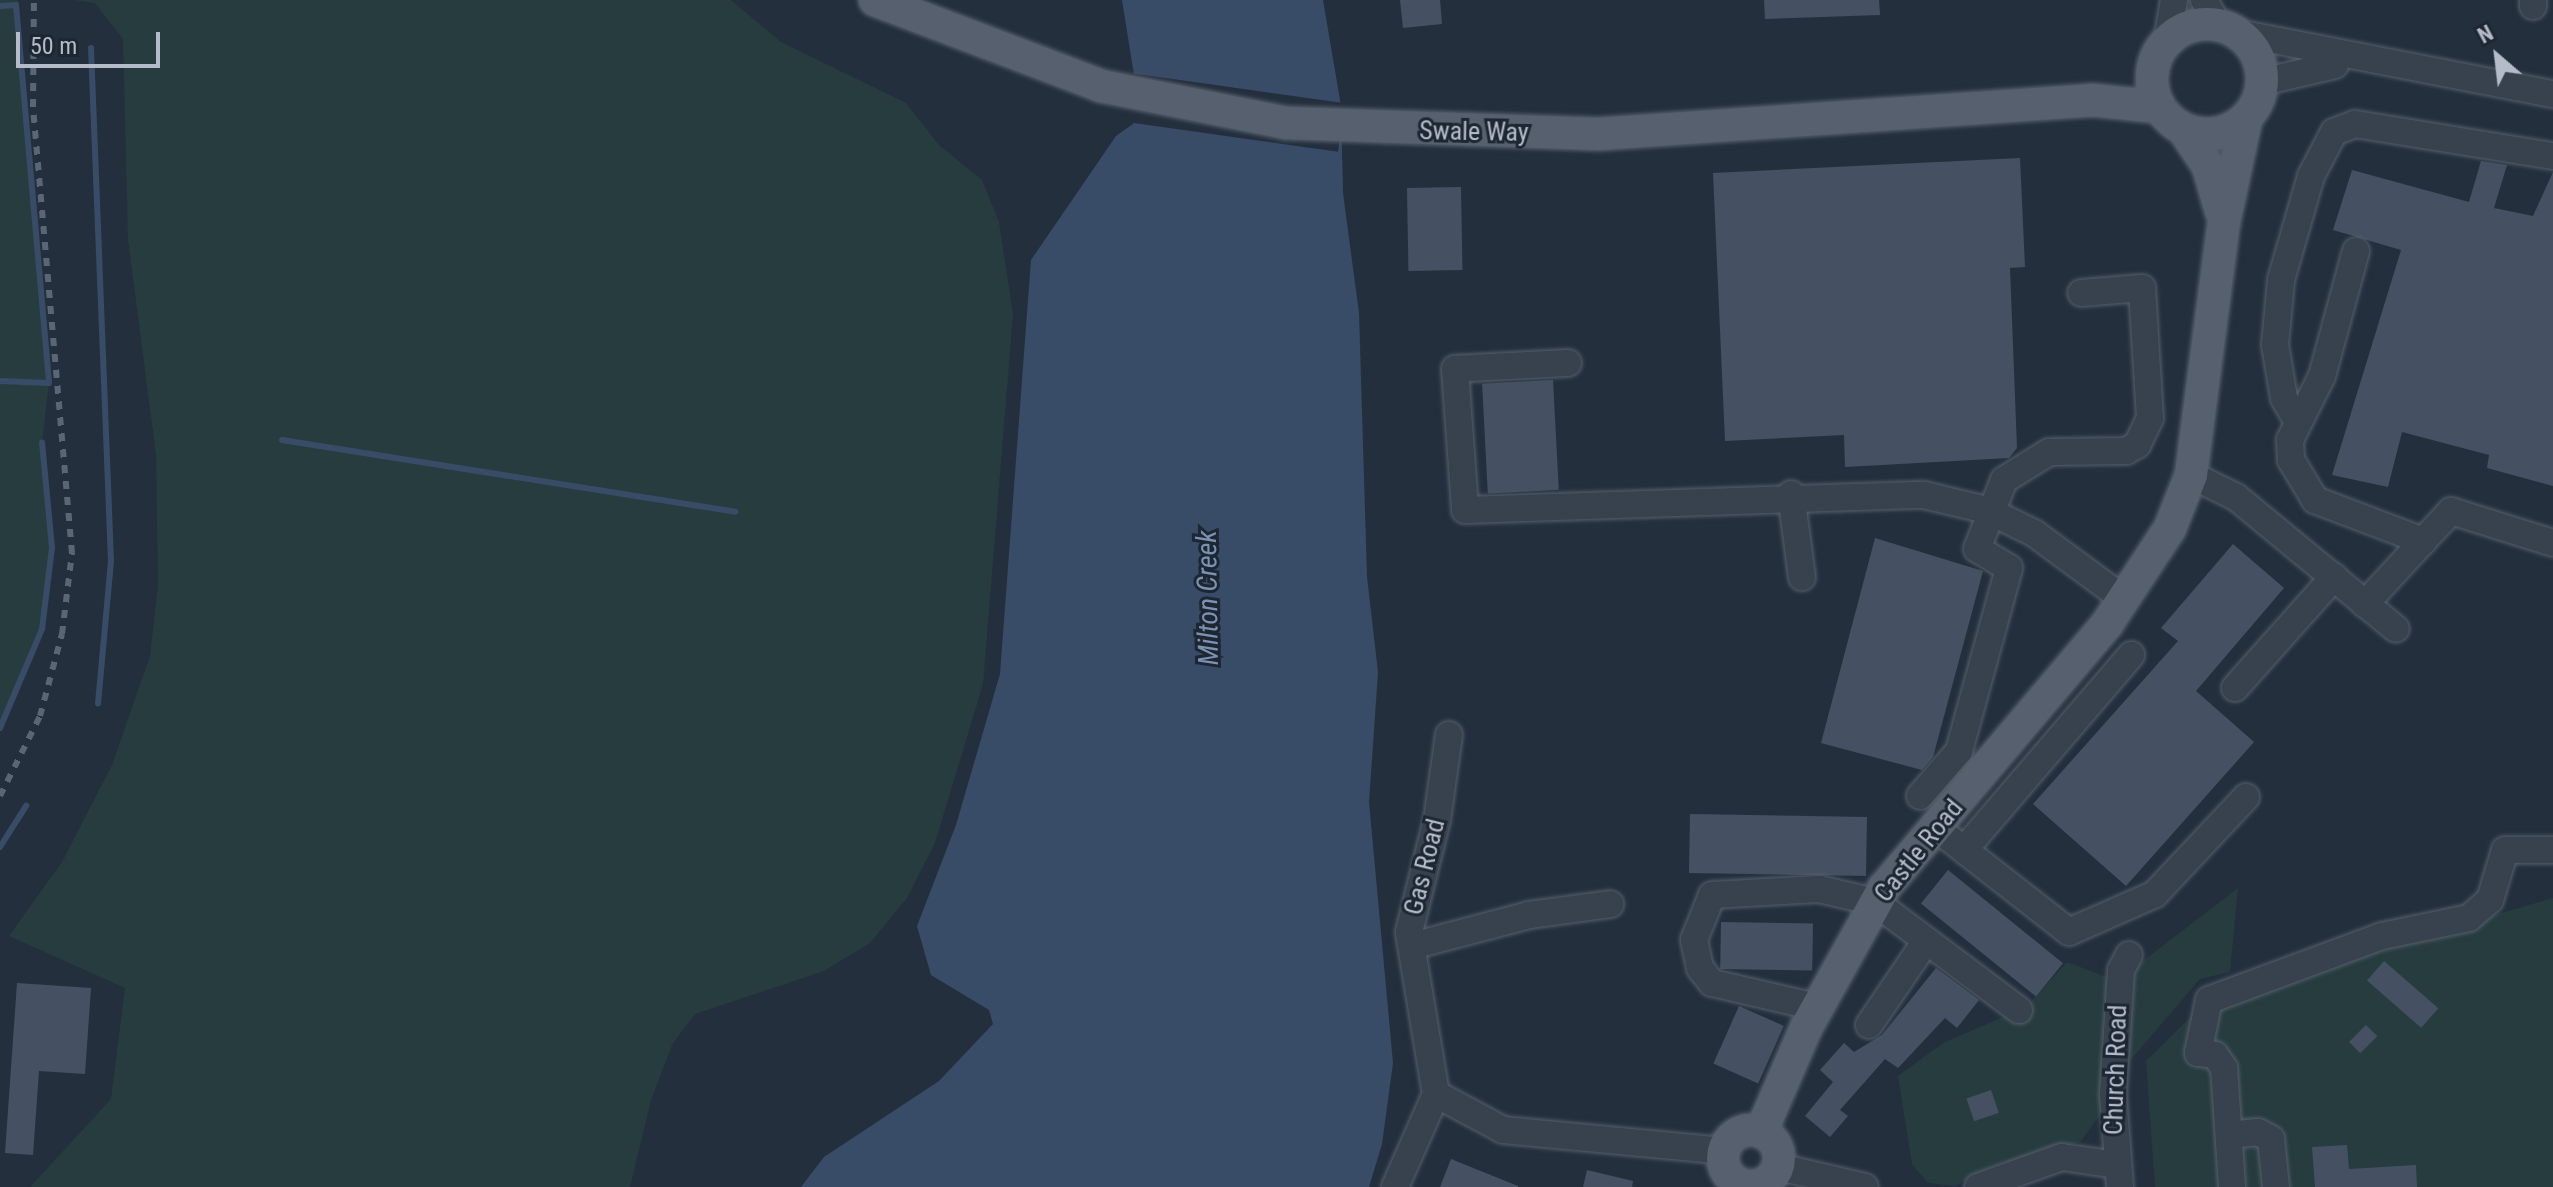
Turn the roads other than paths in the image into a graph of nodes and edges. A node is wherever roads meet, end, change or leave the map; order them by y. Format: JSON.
{"nodes":[{"id":1,"x":875,"y":0,"type":"edge"},
{"id":2,"x":2174,"y":0,"type":"edge"},
{"id":3,"x":2220,"y":20,"type":"edge"},
{"id":4,"x":2160,"y":55,"type":"junction"},
{"id":5,"x":2362,"y":62,"type":"junction"},
{"id":6,"x":2262,"y":82,"type":"junction"},
{"id":7,"x":2553,"y":94,"type":"edge"},
{"id":8,"x":2092,"y":100,"type":"junction"},
{"id":9,"x":2159,"y":107,"type":"junction"},
{"id":10,"x":2246,"y":119,"type":"junction"},
{"id":11,"x":2184,"y":130,"type":"junction"},
{"id":12,"x":2553,"y":156,"type":"edge"},
{"id":13,"x":2224,"y":222,"type":"junction"},
{"id":14,"x":2356,"y":251,"type":"dead end"},
{"id":15,"x":2081,"y":293,"type":"dead end"},
{"id":16,"x":1568,"y":363,"type":"dead end"},
{"id":17,"x":2296,"y":419,"type":"junction"},
{"id":18,"x":2191,"y":475,"type":"junction"},
{"id":19,"x":1791,"y":494,"type":"junction"},
{"id":20,"x":1987,"y":510,"type":"junction"},
{"id":21,"x":2423,"y":541,"type":"junction"},
{"id":22,"x":2553,"y":543,"type":"edge"},
{"id":23,"x":1802,"y":577,"type":"dead end"},
{"id":24,"x":2334,"y":577,"type":"junction"},
{"id":25,"x":2125,"y":600,"type":"junction"},
{"id":26,"x":2365,"y":604,"type":"junction"},
{"id":27,"x":2396,"y":629,"type":"dead end"},
{"id":28,"x":2131,"y":655,"type":"dead end"},
{"id":29,"x":2235,"y":688,"type":"dead end"},
{"id":30,"x":1449,"y":735,"type":"dead end"},
{"id":31,"x":1920,"y":796,"type":"dead end"},
{"id":32,"x":2246,"y":797,"type":"dead end"},
{"id":33,"x":1936,"y":828,"type":"junction"},
{"id":34,"x":1964,"y":850,"type":"junction"},
{"id":35,"x":2553,"y":850,"type":"edge"},
{"id":36,"x":1875,"y":902,"type":"junction"},
{"id":37,"x":1610,"y":904,"type":"dead end"},
{"id":38,"x":1926,"y":941,"type":"junction"},
{"id":39,"x":1412,"y":946,"type":"junction"},
{"id":40,"x":2129,"y":955,"type":"dead end"},
{"id":41,"x":1816,"y":1007,"type":"junction"},
{"id":42,"x":2019,"y":1010,"type":"dead end"},
{"id":43,"x":1869,"y":1025,"type":"dead end"},
{"id":44,"x":1436,"y":1094,"type":"junction"},
{"id":45,"x":1761,"y":1132,"type":"junction"},
{"id":46,"x":2229,"y":1135,"type":"junction"},
{"id":47,"x":1724,"y":1151,"type":"junction"},
{"id":48,"x":1779,"y":1167,"type":"junction"},
{"id":49,"x":2118,"y":1176,"type":"edge"},
{"id":50,"x":1738,"y":1185,"type":"edge"},
{"id":51,"x":1395,"y":1187,"type":"edge"},
{"id":52,"x":1865,"y":1187,"type":"edge"},
{"id":53,"x":1978,"y":1187,"type":"edge"},
{"id":54,"x":2232,"y":1187,"type":"edge"},
{"id":55,"x":2276,"y":1187,"type":"edge"}],
"edges":[{"from":1,"to":8,"type":"main road","name":"Swale Way"},
{"from":2,"to":4,"type":"street"},
{"from":3,"to":4,"type":"main road"},
{"from":3,"to":5,"type":"street"},
{"from":3,"to":6,"type":"main road"},
{"from":4,"to":8,"type":"main road","name":"Swale Way"},
{"from":4,"to":9,"type":"main road"},
{"from":5,"to":6,"type":"street"},
{"from":5,"to":7,"type":"street"},
{"from":6,"to":10,"type":"main road"},
{"from":8,"to":9,"type":"main road","name":"Swale Way"},
{"from":9,"to":11,"type":"main road"},
{"from":10,"to":11,"type":"main road"},
{"from":10,"to":13,"type":"main road","name":"Castle Road"},
{"from":11,"to":13,"type":"main road","name":"Castle Road"},
{"from":12,"to":17,"type":"street"},
{"from":13,"to":18,"type":"main road","name":"Castle Road"},
{"from":14,"to":17,"type":"street"},
{"from":15,"to":20,"type":"street"},
{"from":16,"to":19,"type":"street"},
{"from":17,"to":21,"type":"street"},
{"from":18,"to":24,"type":"street"},
{"from":18,"to":25,"type":"main road","name":"Castle Road"},
{"from":19,"to":20,"type":"street"},
{"from":19,"to":23,"type":"street"},
{"from":20,"to":25,"type":"street"},
{"from":20,"to":31,"type":"street"},
{"from":21,"to":22,"type":"street"},
{"from":21,"to":26,"type":"street"},
{"from":24,"to":26,"type":"street"},
{"from":24,"to":29,"type":"street"},
{"from":25,"to":33,"type":"main road","name":"Castle Road"},
{"from":26,"to":27,"type":"street"},
{"from":28,"to":34,"type":"street"},
{"from":30,"to":39,"type":"street","name":"Gas Road"},
{"from":32,"to":34,"type":"street"},
{"from":33,"to":34,"type":"street"},
{"from":33,"to":36,"type":"main road","name":"Castle Road"},
{"from":35,"to":46,"type":"street"},
{"from":36,"to":38,"type":"street"},
{"from":36,"to":41,"type":"main road","name":"Castle Road"},
{"from":36,"to":41,"type":"street"},
{"from":37,"to":39,"type":"street"},
{"from":38,"to":42,"type":"street"},
{"from":38,"to":43,"type":"street"},
{"from":39,"to":44,"type":"street","name":"Gas Road"},
{"from":40,"to":49,"type":"street","name":"Church Road"},
{"from":41,"to":45,"type":"main road","name":"Castle Road"},
{"from":44,"to":47,"type":"street"},
{"from":44,"to":51,"type":"street"},
{"from":45,"to":47,"type":"main road"},
{"from":45,"to":48,"type":"main road"},
{"from":46,"to":54,"type":"street"},
{"from":46,"to":55,"type":"street"},
{"from":47,"to":50,"type":"main road"},
{"from":48,"to":50,"type":"main road"},
{"from":48,"to":52,"type":"street"},
{"from":49,"to":53,"type":"street"}]}
